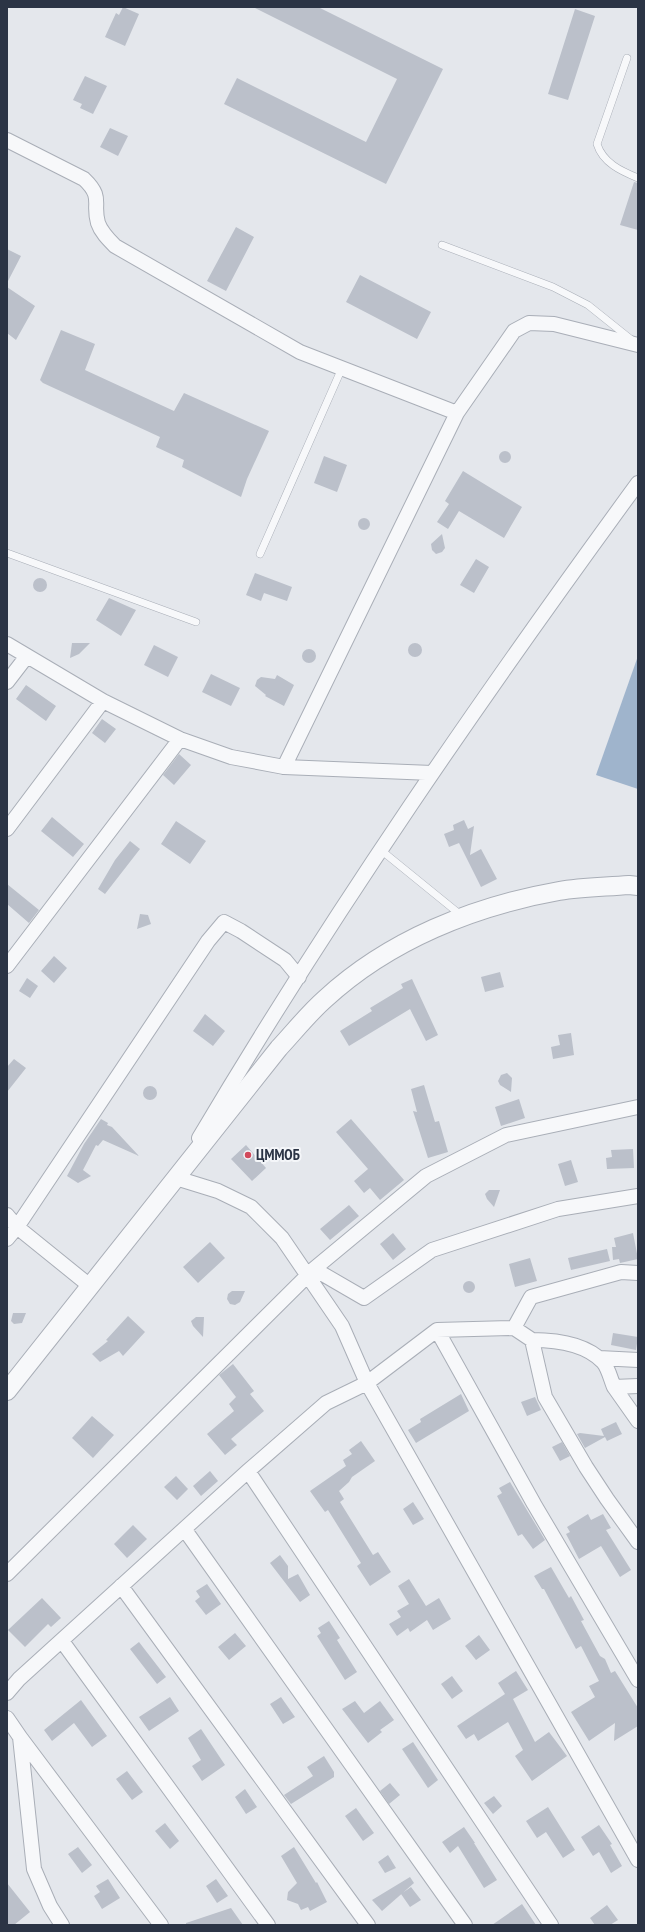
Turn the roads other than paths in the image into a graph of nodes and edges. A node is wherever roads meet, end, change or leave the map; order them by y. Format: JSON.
{"nodes":[{"id":1,"x":627,"y":58,"type":"dead end"},
{"id":2,"x":7,"y":140,"type":"edge"},
{"id":3,"x":638,"y":178,"type":"edge"},
{"id":4,"x":442,"y":245,"type":"dead end"},
{"id":5,"x":638,"y":344,"type":"edge"},
{"id":6,"x":342,"y":368,"type":"junction"},
{"id":7,"x":458,"y":413,"type":"junction"},
{"id":8,"x":638,"y":482,"type":"edge"},
{"id":9,"x":7,"y":553,"type":"edge"},
{"id":10,"x":260,"y":554,"type":"dead end"},
{"id":11,"x":196,"y":622,"type":"dead end"},
{"id":12,"x":7,"y":644,"type":"edge"},
{"id":13,"x":27,"y":656,"type":"junction"},
{"id":14,"x":7,"y":682,"type":"edge"},
{"id":15,"x":103,"y":701,"type":"junction"},
{"id":16,"x":180,"y":739,"type":"junction"},
{"id":17,"x":284,"y":767,"type":"junction"},
{"id":18,"x":432,"y":773,"type":"junction"},
{"id":19,"x":7,"y":829,"type":"edge"},
{"id":20,"x":382,"y":850,"type":"junction"},
{"id":21,"x":638,"y":886,"type":"edge"},
{"id":22,"x":463,"y":917,"type":"junction"},
{"id":23,"x":7,"y":966,"type":"edge"},
{"id":24,"x":299,"y":977,"type":"junction"},
{"id":25,"x":638,"y":1107,"type":"edge"},
{"id":26,"x":176,"y":1178,"type":"junction"},
{"id":27,"x":638,"y":1196,"type":"edge"},
{"id":28,"x":7,"y":1215,"type":"edge"},
{"id":29,"x":17,"y":1227,"type":"junction"},
{"id":30,"x":7,"y":1239,"type":"edge"},
{"id":31,"x":311,"y":1272,"type":"junction"},
{"id":32,"x":638,"y":1273,"type":"edge"},
{"id":33,"x":90,"y":1286,"type":"junction"},
{"id":34,"x":514,"y":1328,"type":"junction"},
{"id":35,"x":437,"y":1330,"type":"junction"},
{"id":36,"x":532,"y":1340,"type":"junction"},
{"id":37,"x":599,"y":1358,"type":"junction"},
{"id":38,"x":638,"y":1360,"type":"edge"},
{"id":39,"x":367,"y":1383,"type":"junction"},
{"id":40,"x":638,"y":1386,"type":"edge"},
{"id":41,"x":614,"y":1387,"type":"junction"},
{"id":42,"x":7,"y":1391,"type":"edge"},
{"id":43,"x":638,"y":1421,"type":"edge"},
{"id":44,"x":248,"y":1471,"type":"junction"},
{"id":45,"x":185,"y":1530,"type":"junction"},
{"id":46,"x":638,"y":1542,"type":"edge"},
{"id":47,"x":7,"y":1574,"type":"edge"},
{"id":48,"x":121,"y":1586,"type":"junction"},
{"id":49,"x":62,"y":1641,"type":"junction"},
{"id":50,"x":638,"y":1680,"type":"edge"},
{"id":51,"x":7,"y":1693,"type":"edge"},
{"id":52,"x":7,"y":1718,"type":"edge"},
{"id":53,"x":20,"y":1737,"type":"junction"},
{"id":54,"x":638,"y":1860,"type":"edge"},
{"id":55,"x":62,"y":1925,"type":"edge"},
{"id":56,"x":161,"y":1925,"type":"edge"},
{"id":57,"x":268,"y":1925,"type":"edge"},
{"id":58,"x":368,"y":1925,"type":"edge"},
{"id":59,"x":465,"y":1925,"type":"edge"},
{"id":60,"x":551,"y":1925,"type":"edge"}],
"edges":[{"from":1,"to":3,"type":"lane"},
{"from":2,"to":6,"type":"street"},
{"from":4,"to":5,"type":"lane"},
{"from":5,"to":7,"type":"street"},
{"from":6,"to":7,"type":"street"},
{"from":6,"to":10,"type":"lane"},
{"from":7,"to":17,"type":"street"},
{"from":8,"to":18,"type":"street"},
{"from":9,"to":11,"type":"lane"},
{"from":12,"to":13,"type":"street"},
{"from":13,"to":14,"type":"street"},
{"from":13,"to":15,"type":"street"},
{"from":15,"to":16,"type":"street"},
{"from":15,"to":19,"type":"street"},
{"from":16,"to":17,"type":"street"},
{"from":16,"to":23,"type":"street"},
{"from":17,"to":18,"type":"street"},
{"from":18,"to":20,"type":"street"},
{"from":20,"to":22,"type":"lane"},
{"from":20,"to":24,"type":"street"},
{"from":21,"to":22,"type":"street"},
{"from":22,"to":26,"type":"street"},
{"from":24,"to":26,"type":"street"},
{"from":24,"to":29,"type":"street"},
{"from":25,"to":31,"type":"street"},
{"from":26,"to":31,"type":"street"},
{"from":26,"to":33,"type":"street"},
{"from":27,"to":31,"type":"street"},
{"from":28,"to":29,"type":"street"},
{"from":29,"to":30,"type":"street"},
{"from":29,"to":33,"type":"street"},
{"from":31,"to":39,"type":"street"},
{"from":31,"to":47,"type":"street"},
{"from":32,"to":34,"type":"street"},
{"from":33,"to":42,"type":"street"},
{"from":34,"to":35,"type":"street"},
{"from":34,"to":36,"type":"street"},
{"from":35,"to":39,"type":"street"},
{"from":35,"to":50,"type":"street"},
{"from":36,"to":37,"type":"street"},
{"from":36,"to":46,"type":"street"},
{"from":37,"to":38,"type":"street"},
{"from":37,"to":41,"type":"street"},
{"from":39,"to":44,"type":"street"},
{"from":39,"to":54,"type":"street"},
{"from":40,"to":41,"type":"street"},
{"from":41,"to":43,"type":"street"},
{"from":44,"to":45,"type":"street"},
{"from":44,"to":60,"type":"street"},
{"from":45,"to":48,"type":"street"},
{"from":45,"to":59,"type":"street"},
{"from":48,"to":49,"type":"street"},
{"from":48,"to":58,"type":"street"},
{"from":49,"to":51,"type":"street"},
{"from":49,"to":57,"type":"street"},
{"from":52,"to":53,"type":"street"},
{"from":53,"to":55,"type":"street"},
{"from":53,"to":56,"type":"street"}]}
